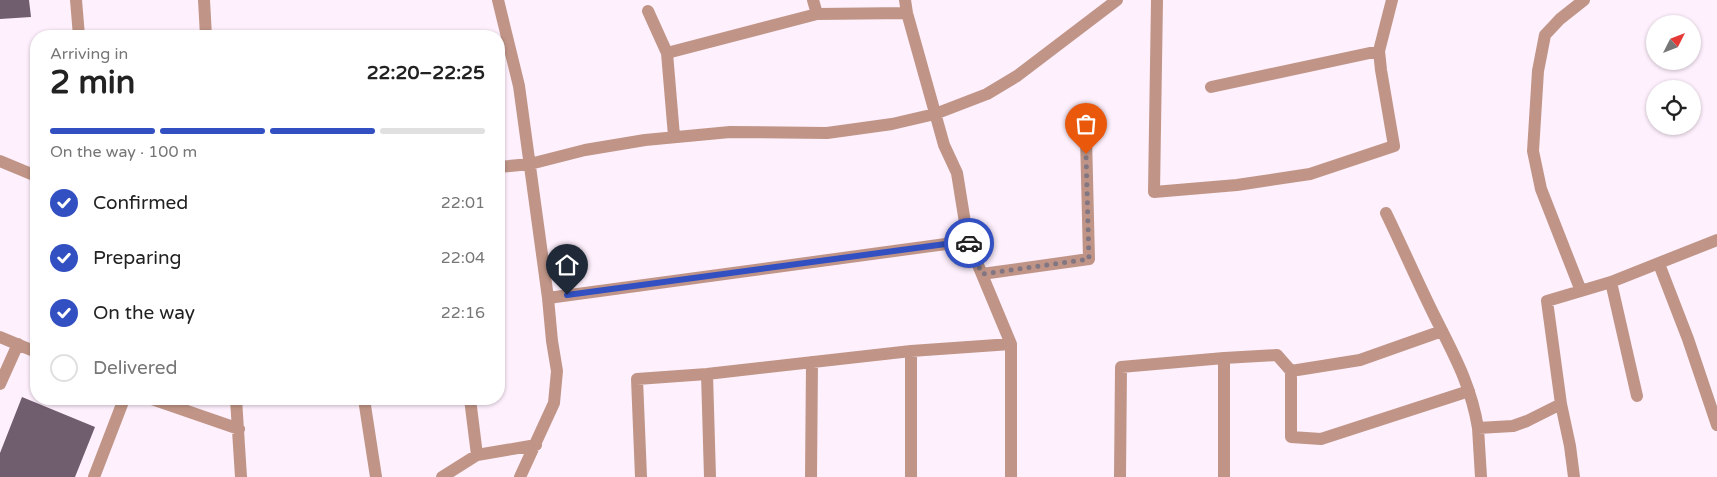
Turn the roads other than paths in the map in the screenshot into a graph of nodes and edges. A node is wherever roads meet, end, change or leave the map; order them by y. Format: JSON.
{"nodes":[{"id":1,"x":76,"y":0,"type":"edge"},
{"id":2,"x":204,"y":0,"type":"edge"},
{"id":3,"x":498,"y":0,"type":"edge"},
{"id":4,"x":813,"y":0,"type":"edge"},
{"id":5,"x":905,"y":0,"type":"edge"},
{"id":6,"x":1117,"y":0,"type":"edge"},
{"id":7,"x":1158,"y":0,"type":"edge"},
{"id":8,"x":1392,"y":0,"type":"edge"},
{"id":9,"x":1584,"y":0,"type":"edge"},
{"id":10,"x":648,"y":11,"type":"dead end"},
{"id":11,"x":907,"y":13,"type":"junction"},
{"id":12,"x":816,"y":14,"type":"junction"},
{"id":13,"x":78,"y":30,"type":"edge"},
{"id":14,"x":206,"y":30,"type":"edge"},
{"id":15,"x":1379,"y":51,"type":"junction"},
{"id":16,"x":666,"y":53,"type":"junction"},
{"id":17,"x":1211,"y":87,"type":"dead end"},
{"id":18,"x":934,"y":114,"type":"junction"},
{"id":19,"x":674,"y":136,"type":"junction"},
{"id":20,"x":1086,"y":137,"type":"dead end"},
{"id":21,"x":0,"y":161,"type":"edge"},
{"id":22,"x":530,"y":164,"type":"junction"},
{"id":23,"x":505,"y":166,"type":"edge"},
{"id":24,"x":30,"y":174,"type":"edge"},
{"id":25,"x":1386,"y":213,"type":"dead end"},
{"id":26,"x":1717,"y":240,"type":"edge"},
{"id":27,"x":968,"y":241,"type":"junction"},
{"id":28,"x":1659,"y":264,"type":"junction"},
{"id":29,"x":982,"y":274,"type":"junction"},
{"id":30,"x":1611,"y":282,"type":"junction"},
{"id":31,"x":1581,"y":291,"type":"junction"},
{"id":32,"x":548,"y":298,"type":"junction"},
{"id":33,"x":1442,"y":331,"type":"junction"},
{"id":34,"x":0,"y":337,"type":"edge"},
{"id":35,"x":18,"y":344,"type":"junction"},
{"id":36,"x":1012,"y":344,"type":"junction"},
{"id":37,"x":30,"y":349,"type":"edge"},
{"id":38,"x":912,"y":351,"type":"junction"},
{"id":39,"x":1224,"y":358,"type":"junction"},
{"id":40,"x":812,"y":362,"type":"junction"},
{"id":41,"x":1291,"y":371,"type":"junction"},
{"id":42,"x":707,"y":374,"type":"junction"},
{"id":43,"x":0,"y":384,"type":"edge"},
{"id":44,"x":1469,"y":391,"type":"junction"},
{"id":45,"x":1637,"y":396,"type":"dead end"},
{"id":46,"x":1561,"y":404,"type":"junction"},
{"id":47,"x":122,"y":405,"type":"edge"},
{"id":48,"x":169,"y":405,"type":"edge"},
{"id":49,"x":237,"y":405,"type":"edge"},
{"id":50,"x":365,"y":405,"type":"edge"},
{"id":51,"x":471,"y":405,"type":"edge"},
{"id":52,"x":1717,"y":425,"type":"edge"},
{"id":53,"x":1478,"y":428,"type":"junction"},
{"id":54,"x":239,"y":429,"type":"junction"},
{"id":55,"x":536,"y":445,"type":"junction"},
{"id":56,"x":476,"y":455,"type":"junction"},
{"id":57,"x":94,"y":477,"type":"edge"},
{"id":58,"x":241,"y":477,"type":"edge"},
{"id":59,"x":376,"y":477,"type":"edge"},
{"id":60,"x":442,"y":477,"type":"edge"},
{"id":61,"x":520,"y":477,"type":"edge"},
{"id":62,"x":641,"y":477,"type":"edge"},
{"id":63,"x":710,"y":477,"type":"edge"},
{"id":64,"x":811,"y":477,"type":"edge"},
{"id":65,"x":911,"y":477,"type":"edge"},
{"id":66,"x":1010,"y":477,"type":"edge"},
{"id":67,"x":1120,"y":477,"type":"edge"},
{"id":68,"x":1224,"y":477,"type":"edge"},
{"id":69,"x":1481,"y":477,"type":"edge"},
{"id":70,"x":1574,"y":477,"type":"edge"}],
"edges":[{"from":1,"to":13,"type":"street"},
{"from":2,"to":14,"type":"street"},
{"from":3,"to":22,"type":"street"},
{"from":4,"to":12,"type":"street"},
{"from":5,"to":11,"type":"street"},
{"from":6,"to":18,"type":"street"},
{"from":7,"to":15,"type":"street"},
{"from":8,"to":15,"type":"street"},
{"from":9,"to":31,"type":"street"},
{"from":10,"to":16,"type":"street"},
{"from":11,"to":12,"type":"street"},
{"from":11,"to":18,"type":"street"},
{"from":12,"to":16,"type":"street"},
{"from":15,"to":17,"type":"street"},
{"from":16,"to":19,"type":"street"},
{"from":18,"to":19,"type":"street"},
{"from":18,"to":27,"type":"street"},
{"from":19,"to":22,"type":"street"},
{"from":20,"to":29,"type":"street"},
{"from":21,"to":24,"type":"street"},
{"from":22,"to":23,"type":"street"},
{"from":22,"to":32,"type":"street"},
{"from":25,"to":33,"type":"street"},
{"from":26,"to":28,"type":"street"},
{"from":27,"to":29,"type":"street"},
{"from":27,"to":32,"type":"street"},
{"from":28,"to":30,"type":"street"},
{"from":28,"to":52,"type":"street"},
{"from":29,"to":36,"type":"street"},
{"from":30,"to":31,"type":"street"},
{"from":30,"to":45,"type":"street"},
{"from":31,"to":46,"type":"street"},
{"from":32,"to":55,"type":"street"},
{"from":33,"to":41,"type":"street"},
{"from":33,"to":44,"type":"street"},
{"from":34,"to":35,"type":"street"},
{"from":35,"to":37,"type":"street"},
{"from":35,"to":43,"type":"street"},
{"from":36,"to":38,"type":"street"},
{"from":36,"to":66,"type":"street"},
{"from":38,"to":40,"type":"street"},
{"from":38,"to":65,"type":"street"},
{"from":39,"to":41,"type":"street"},
{"from":39,"to":67,"type":"street"},
{"from":39,"to":68,"type":"street"},
{"from":40,"to":42,"type":"street"},
{"from":40,"to":64,"type":"street"},
{"from":41,"to":44,"type":"street"},
{"from":42,"to":62,"type":"street"},
{"from":42,"to":63,"type":"street"},
{"from":44,"to":53,"type":"street"},
{"from":46,"to":53,"type":"street"},
{"from":46,"to":70,"type":"street"},
{"from":47,"to":57,"type":"street"},
{"from":48,"to":54,"type":"street"},
{"from":49,"to":54,"type":"street"},
{"from":50,"to":59,"type":"street"},
{"from":51,"to":56,"type":"street"},
{"from":53,"to":69,"type":"street"},
{"from":54,"to":58,"type":"street"},
{"from":55,"to":56,"type":"street"},
{"from":55,"to":61,"type":"street"},
{"from":56,"to":60,"type":"street"}]}
